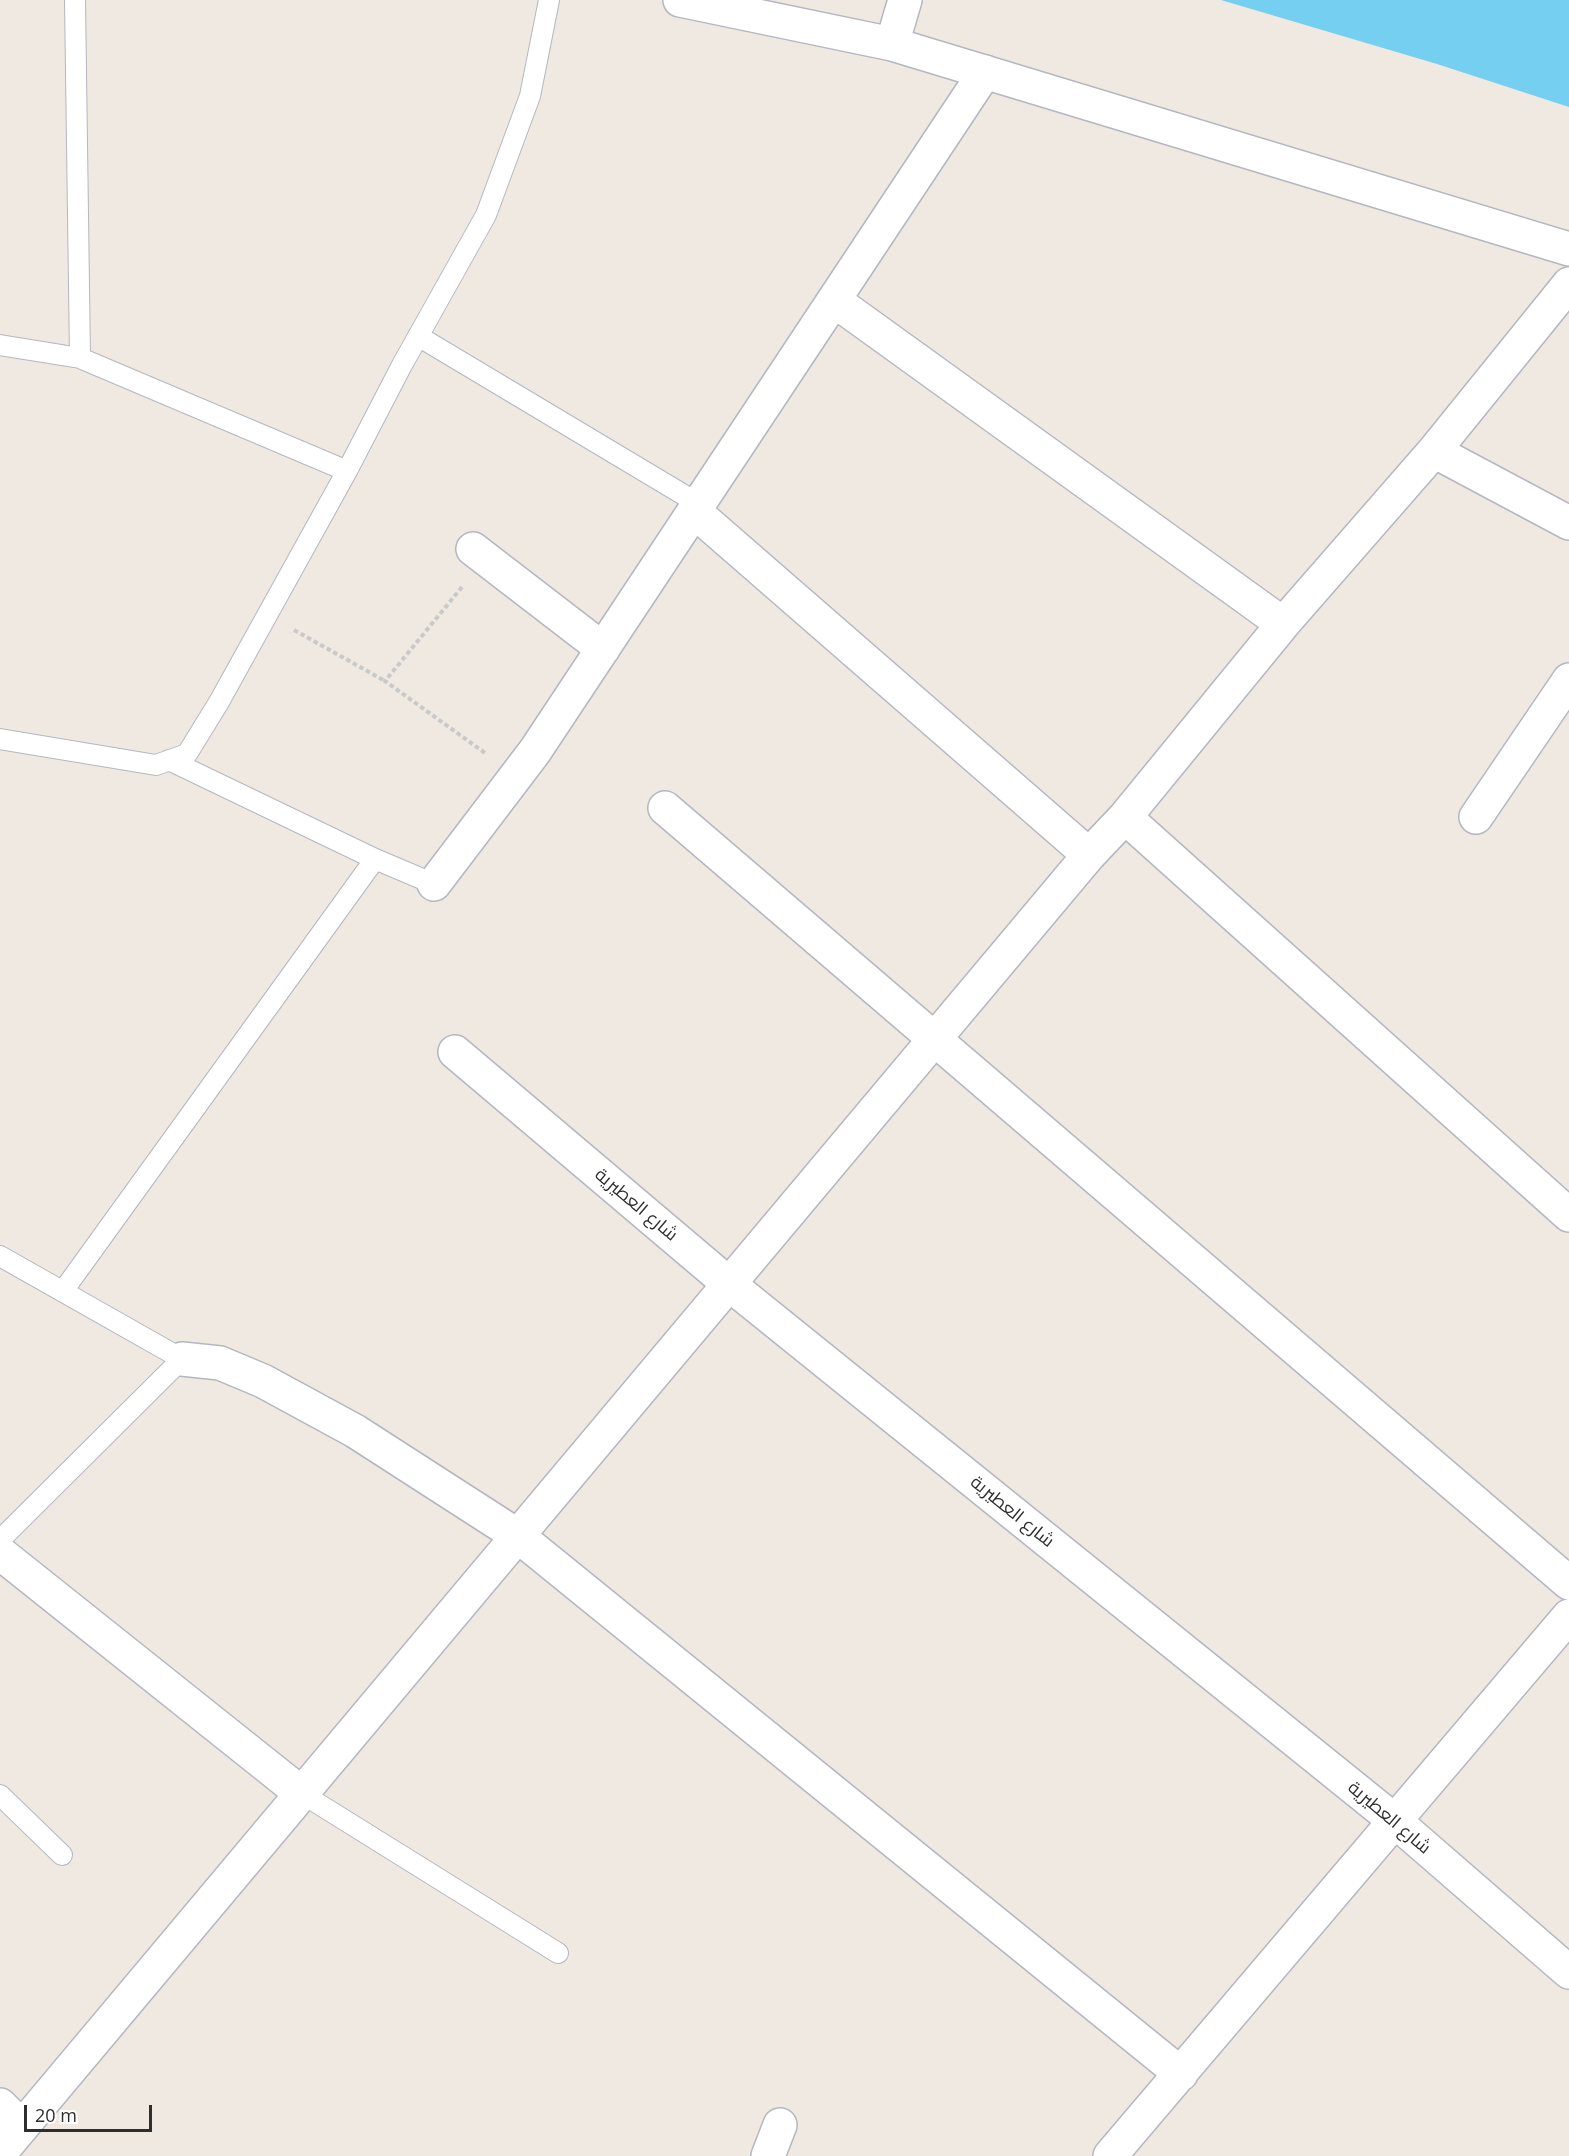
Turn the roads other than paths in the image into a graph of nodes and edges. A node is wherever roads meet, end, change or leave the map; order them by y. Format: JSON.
{"nodes":[{"id":1,"x":75,"y":0,"type":"edge"},
{"id":2,"x":549,"y":0,"type":"edge"},
{"id":3,"x":680,"y":0,"type":"edge"},
{"id":4,"x":905,"y":0,"type":"edge"},
{"id":5,"x":892,"y":44,"type":"junction"},
{"id":6,"x":986,"y":72,"type":"junction"},
{"id":7,"x":1569,"y":249,"type":"edge"},
{"id":8,"x":1569,"y":284,"type":"edge"},
{"id":9,"x":835,"y":301,"type":"junction"},
{"id":10,"x":418,"y":336,"type":"junction"},
{"id":11,"x":0,"y":345,"type":"edge"},
{"id":12,"x":80,"y":358,"type":"junction"},
{"id":13,"x":1434,"y":451,"type":"junction"},
{"id":14,"x":347,"y":471,"type":"junction"},
{"id":15,"x":697,"y":508,"type":"junction"},
{"id":16,"x":1569,"y":523,"type":"edge"},
{"id":17,"x":479,"y":554,"type":"road end"},
{"id":18,"x":1283,"y":624,"type":"junction"},
{"id":19,"x":603,"y":649,"type":"junction"},
{"id":20,"x":1569,"y":680,"type":"edge"},
{"id":21,"x":0,"y":739,"type":"edge"},
{"id":22,"x":169,"y":760,"type":"junction"},
{"id":23,"x":665,"y":808,"type":"dead end"},
{"id":24,"x":1125,"y":817,"type":"junction"},
{"id":25,"x":1476,"y":817,"type":"dead end"},
{"id":26,"x":1089,"y":855,"type":"junction"},
{"id":27,"x":375,"y":858,"type":"junction"},
{"id":28,"x":434,"y":885,"type":"joint"},
{"id":29,"x":934,"y":1039,"type":"junction"},
{"id":30,"x":455,"y":1052,"type":"dead end"},
{"id":31,"x":1569,"y":1215,"type":"edge"},
{"id":32,"x":2,"y":1261,"type":"edge"},
{"id":33,"x":729,"y":1284,"type":"junction"},
{"id":34,"x":63,"y":1291,"type":"junction"},
{"id":35,"x":182,"y":1359,"type":"junction"},
{"id":36,"x":518,"y":1536,"type":"junction"},
{"id":37,"x":0,"y":1540,"type":"edge"},
{"id":38,"x":0,"y":1553,"type":"edge"},
{"id":39,"x":1569,"y":1583,"type":"edge"},
{"id":40,"x":1569,"y":1616,"type":"edge"},
{"id":41,"x":301,"y":1793,"type":"junction"},
{"id":42,"x":0,"y":1795,"type":"edge"},
{"id":43,"x":1395,"y":1821,"type":"junction"},
{"id":44,"x":62,"y":1855,"type":"dead end"},
{"id":45,"x":558,"y":1953,"type":"dead end"},
{"id":46,"x":1569,"y":1972,"type":"edge"},
{"id":47,"x":1180,"y":2074,"type":"junction"},
{"id":48,"x":11,"y":2116,"type":"edge"},
{"id":49,"x":780,"y":2125,"type":"dead end"},
{"id":50,"x":0,"y":2153,"type":"edge"},
{"id":51,"x":768,"y":2156,"type":"edge"},
{"id":52,"x":1110,"y":2156,"type":"edge"}],
"edges":[{"from":1,"to":12,"type":"lane"},
{"from":2,"to":10,"type":"lane"},
{"from":3,"to":5,"type":"street"},
{"from":4,"to":5,"type":"street"},
{"from":5,"to":6,"type":"street"},
{"from":6,"to":7,"type":"street"},
{"from":6,"to":9,"type":"street"},
{"from":8,"to":13,"type":"street"},
{"from":9,"to":15,"type":"street"},
{"from":9,"to":18,"type":"street"},
{"from":10,"to":14,"type":"lane"},
{"from":10,"to":15,"type":"lane"},
{"from":11,"to":12,"type":"lane"},
{"from":12,"to":14,"type":"lane"},
{"from":13,"to":16,"type":"street"},
{"from":13,"to":18,"type":"street"},
{"from":14,"to":22,"type":"lane"},
{"from":15,"to":19,"type":"street"},
{"from":15,"to":26,"type":"street"},
{"from":17,"to":19,"type":"street"},
{"from":18,"to":24,"type":"street"},
{"from":19,"to":28,"type":"street"},
{"from":20,"to":25,"type":"street"},
{"from":21,"to":22,"type":"lane"},
{"from":22,"to":27,"type":"lane"},
{"from":23,"to":29,"type":"street"},
{"from":24,"to":26,"type":"street"},
{"from":24,"to":31,"type":"street"},
{"from":26,"to":29,"type":"street"},
{"from":27,"to":28,"type":"lane"},
{"from":27,"to":34,"type":"lane"},
{"from":29,"to":33,"type":"street"},
{"from":29,"to":39,"type":"street"},
{"from":30,"to":33,"type":"street","name":"شارع العطيرية"},
{"from":32,"to":34,"type":"lane"},
{"from":33,"to":36,"type":"street"},
{"from":33,"to":43,"type":"street","name":"شارع العطيرية"},
{"from":34,"to":35,"type":"lane"},
{"from":35,"to":36,"type":"street"},
{"from":35,"to":37,"type":"lane"},
{"from":36,"to":41,"type":"street"},
{"from":36,"to":47,"type":"street"},
{"from":38,"to":41,"type":"street"},
{"from":40,"to":43,"type":"street"},
{"from":41,"to":45,"type":"lane"},
{"from":41,"to":48,"type":"street"},
{"from":42,"to":44,"type":"lane"},
{"from":43,"to":46,"type":"street","name":"شارع العطيرية"},
{"from":43,"to":47,"type":"street"},
{"from":47,"to":52,"type":"street"},
{"from":48,"to":50,"type":"street"},
{"from":49,"to":51,"type":"street"}]}
